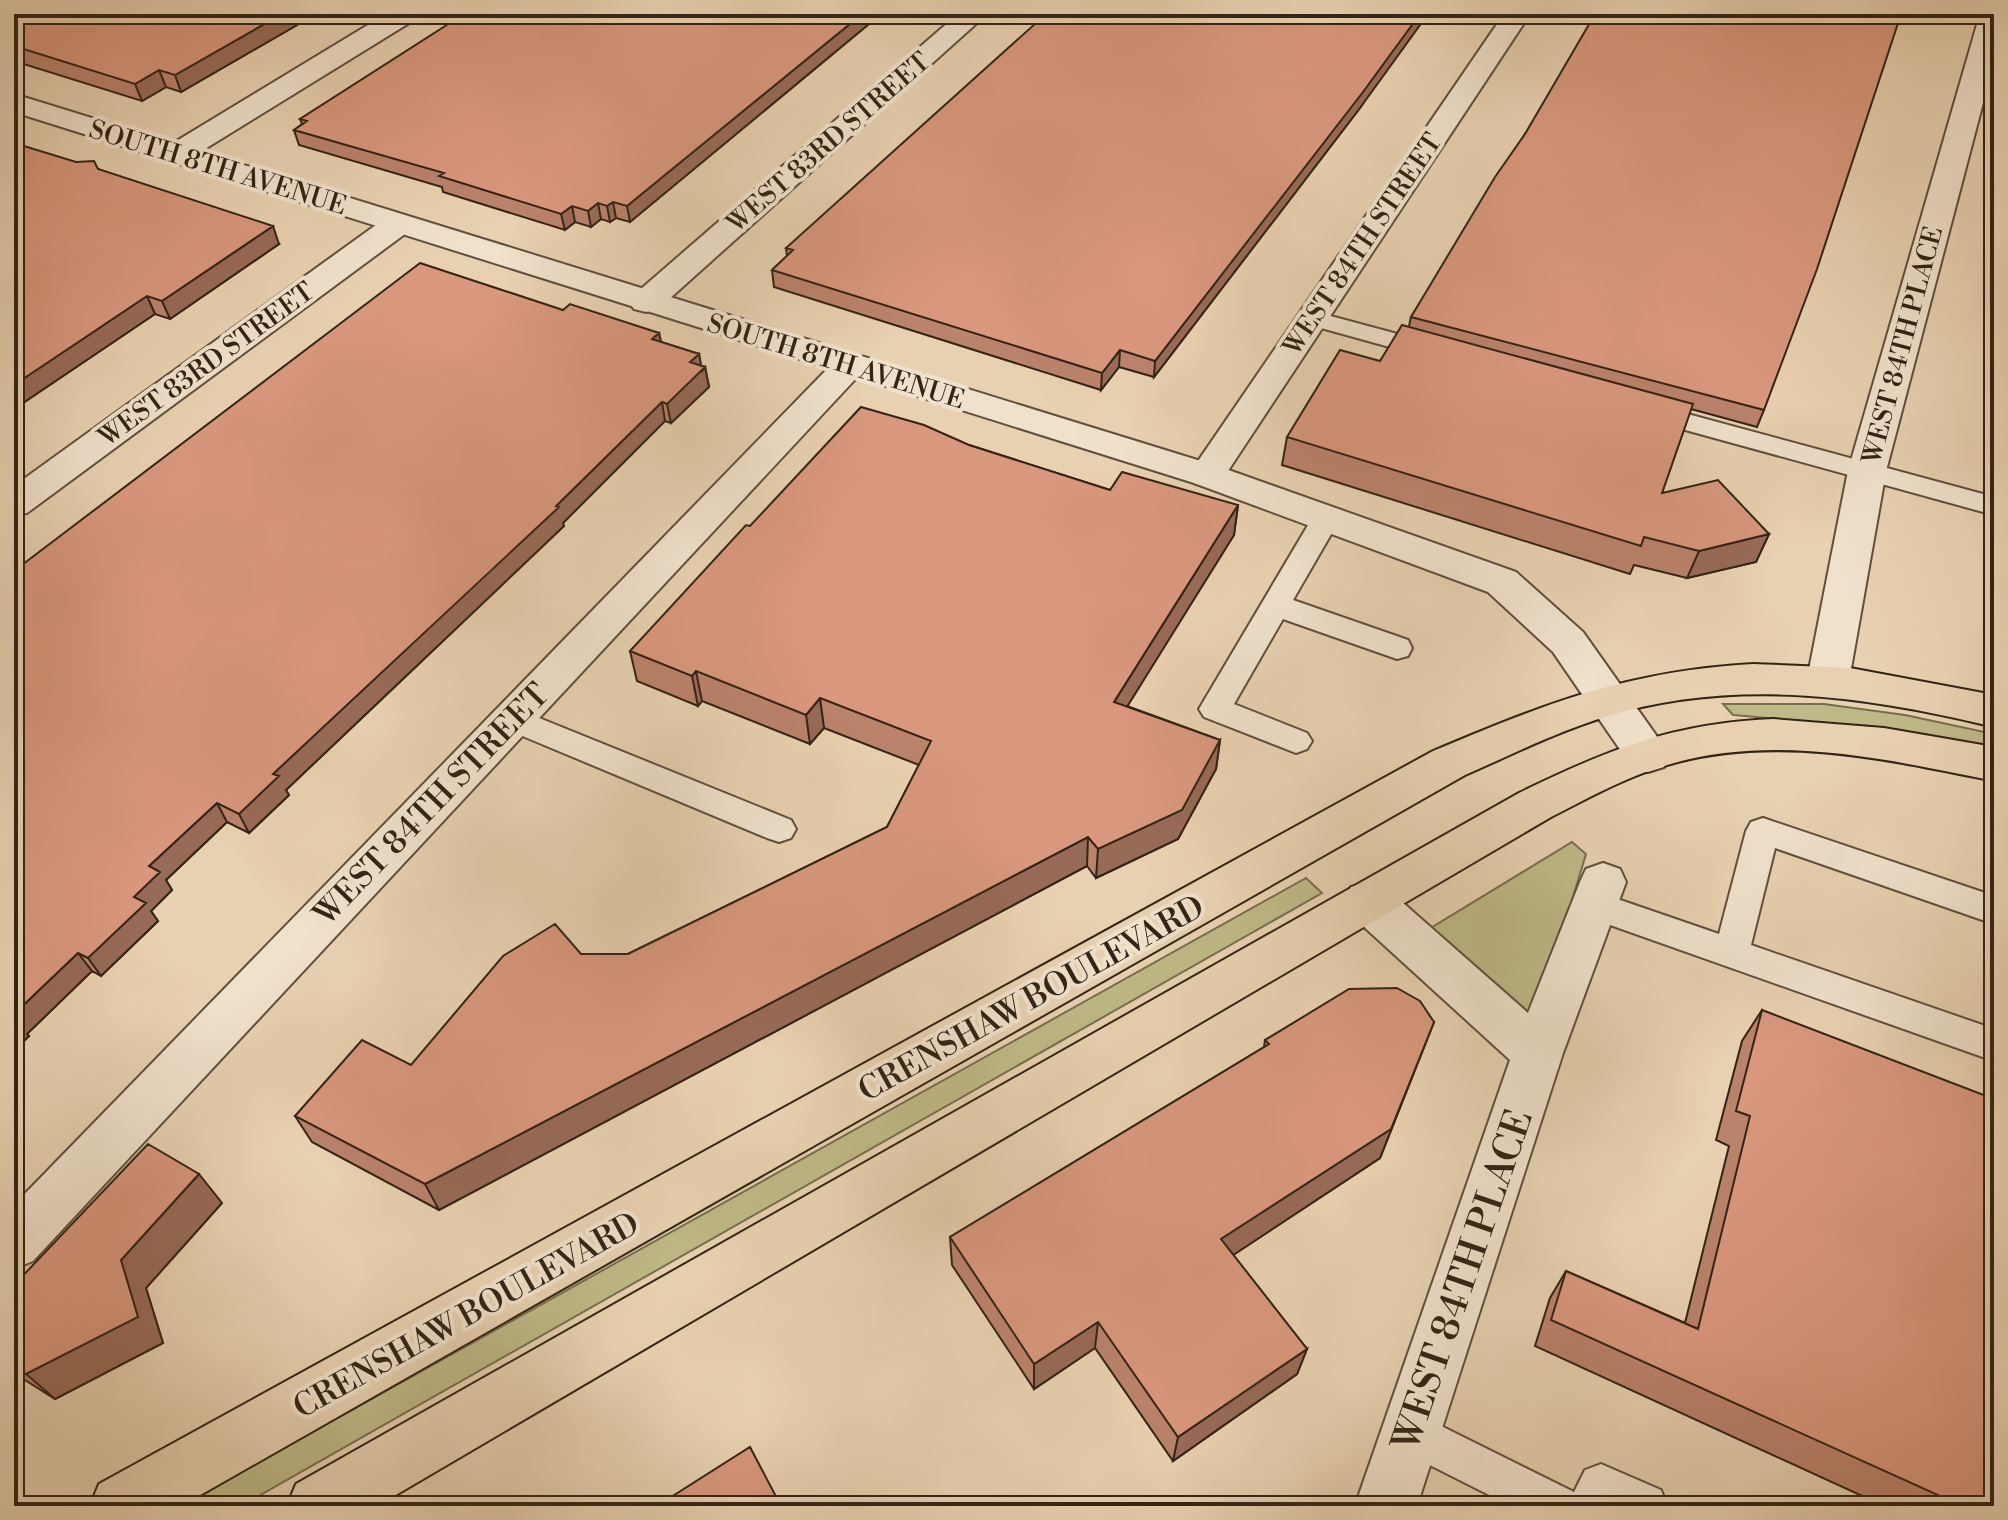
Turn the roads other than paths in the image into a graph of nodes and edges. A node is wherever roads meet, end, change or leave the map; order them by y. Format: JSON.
{"nodes":[{"id":1,"x":405,"y":14,"type":"edge"},
{"id":2,"x":974,"y":14,"type":"edge"},
{"id":3,"x":1517,"y":14,"type":"edge"},
{"id":4,"x":1993,"y":14,"type":"edge"},
{"id":5,"x":14,"y":103,"type":"edge"},
{"id":6,"x":176,"y":154,"type":"junction"},
{"id":7,"x":398,"y":224,"type":"junction"},
{"id":8,"x":646,"y":302,"type":"junction"},
{"id":9,"x":1312,"y":318,"type":"junction"},
{"id":10,"x":1451,"y":356,"type":"edge"},
{"id":11,"x":849,"y":366,"type":"junction"},
{"id":12,"x":1621,"y":403,"type":"edge"},
{"id":13,"x":1867,"y":471,"type":"junction"},
{"id":14,"x":1207,"y":475,"type":"junction"},
{"id":15,"x":14,"y":504,"type":"edge"},
{"id":16,"x":1994,"y":506,"type":"edge"},
{"id":17,"x":1327,"y":517,"type":"junction"},
{"id":18,"x":1275,"y":605,"type":"junction"},
{"id":19,"x":1397,"y":648,"type":"dead end"},
{"id":20,"x":1828,"y":680,"type":"junction"},
{"id":21,"x":1608,"y":700,"type":"junction"},
{"id":22,"x":1994,"y":711,"type":"edge"},
{"id":23,"x":512,"y":719,"type":"junction"},
{"id":24,"x":1296,"y":741,"type":"dead end"},
{"id":25,"x":1648,"y":755,"type":"junction"},
{"id":26,"x":1994,"y":764,"type":"edge"},
{"id":27,"x":779,"y":829,"type":"dead end"},
{"id":28,"x":1599,"y":894,"type":"joint"},
{"id":29,"x":1368,"y":901,"type":"junction"},
{"id":30,"x":1994,"y":910,"type":"edge"},
{"id":31,"x":1731,"y":954,"type":"junction"},
{"id":32,"x":1994,"y":1045,"type":"edge"},
{"id":33,"x":1538,"y":1053,"type":"junction"},
{"id":34,"x":14,"y":1243,"type":"edge"},
{"id":35,"x":1411,"y":1433,"type":"junction"},
{"id":36,"x":121,"y":1506,"type":"edge"},
{"id":37,"x":318,"y":1506,"type":"edge"},
{"id":38,"x":1386,"y":1506,"type":"edge"},
{"id":39,"x":1558,"y":1506,"type":"edge"},
{"id":40,"x":1591,"y":1506,"type":"edge"},
{"id":41,"x":1645,"y":1506,"type":"edge"}],
"edges":[{"from":1,"to":6,"type":"street"},
{"from":2,"to":8,"type":"street","name":"WEST 83RD STREET"},
{"from":3,"to":9,"type":"street","name":"WEST 84TH STREET"},
{"from":4,"to":13,"type":"street","name":"WEST 84TH PLACE"},
{"from":5,"to":6,"type":"street","name":"SOUTH 8TH AVENUE"},
{"from":6,"to":7,"type":"street","name":"SOUTH 8TH AVENUE"},
{"from":7,"to":8,"type":"street","name":"SOUTH 8TH AVENUE"},
{"from":7,"to":15,"type":"street","name":"WEST 83RD STREET"},
{"from":8,"to":11,"type":"street","name":"SOUTH 8TH AVENUE"},
{"from":9,"to":10,"type":"lane"},
{"from":9,"to":14,"type":"street","name":"WEST 84TH STREET"},
{"from":11,"to":14,"type":"street","name":"SOUTH 8TH AVENUE"},
{"from":11,"to":23,"type":"street","name":"WEST 84TH STREET"},
{"from":12,"to":13,"type":"lane"},
{"from":13,"to":16,"type":"lane"},
{"from":13,"to":20,"type":"street","name":"WEST 84TH PLACE"},
{"from":14,"to":17,"type":"street","name":"SOUTH 8TH AVENUE"},
{"from":17,"to":18,"type":"lane"},
{"from":17,"to":21,"type":"street","name":"SOUTH 8TH AVENUE"},
{"from":18,"to":19,"type":"lane"},
{"from":18,"to":24,"type":"lane"},
{"from":20,"to":21,"type":"main road","name":"CRENSHAW BOULEVARD"},
{"from":20,"to":22,"type":"main road","name":"CRENSHAW BOULEVARD"},
{"from":21,"to":25,"type":"street","name":"SOUTH 8TH AVENUE"},
{"from":21,"to":36,"type":"main road","name":"CRENSHAW BOULEVARD"},
{"from":23,"to":27,"type":"lane"},
{"from":23,"to":34,"type":"street","name":"WEST 84TH STREET"},
{"from":25,"to":26,"type":"main road"},
{"from":25,"to":29,"type":"main road"},
{"from":28,"to":31,"type":"lane"},
{"from":28,"to":33,"type":"street","name":"WEST 84TH PLACE"},
{"from":29,"to":33,"type":"street"},
{"from":29,"to":37,"type":"main road"},
{"from":30,"to":31,"type":"lane"},
{"from":31,"to":32,"type":"lane"},
{"from":33,"to":35,"type":"street","name":"WEST 84TH PLACE"},
{"from":35,"to":38,"type":"street","name":"WEST 84TH PLACE"},
{"from":35,"to":39,"type":"lane"},
{"from":40,"to":41,"type":"lane"}]}
